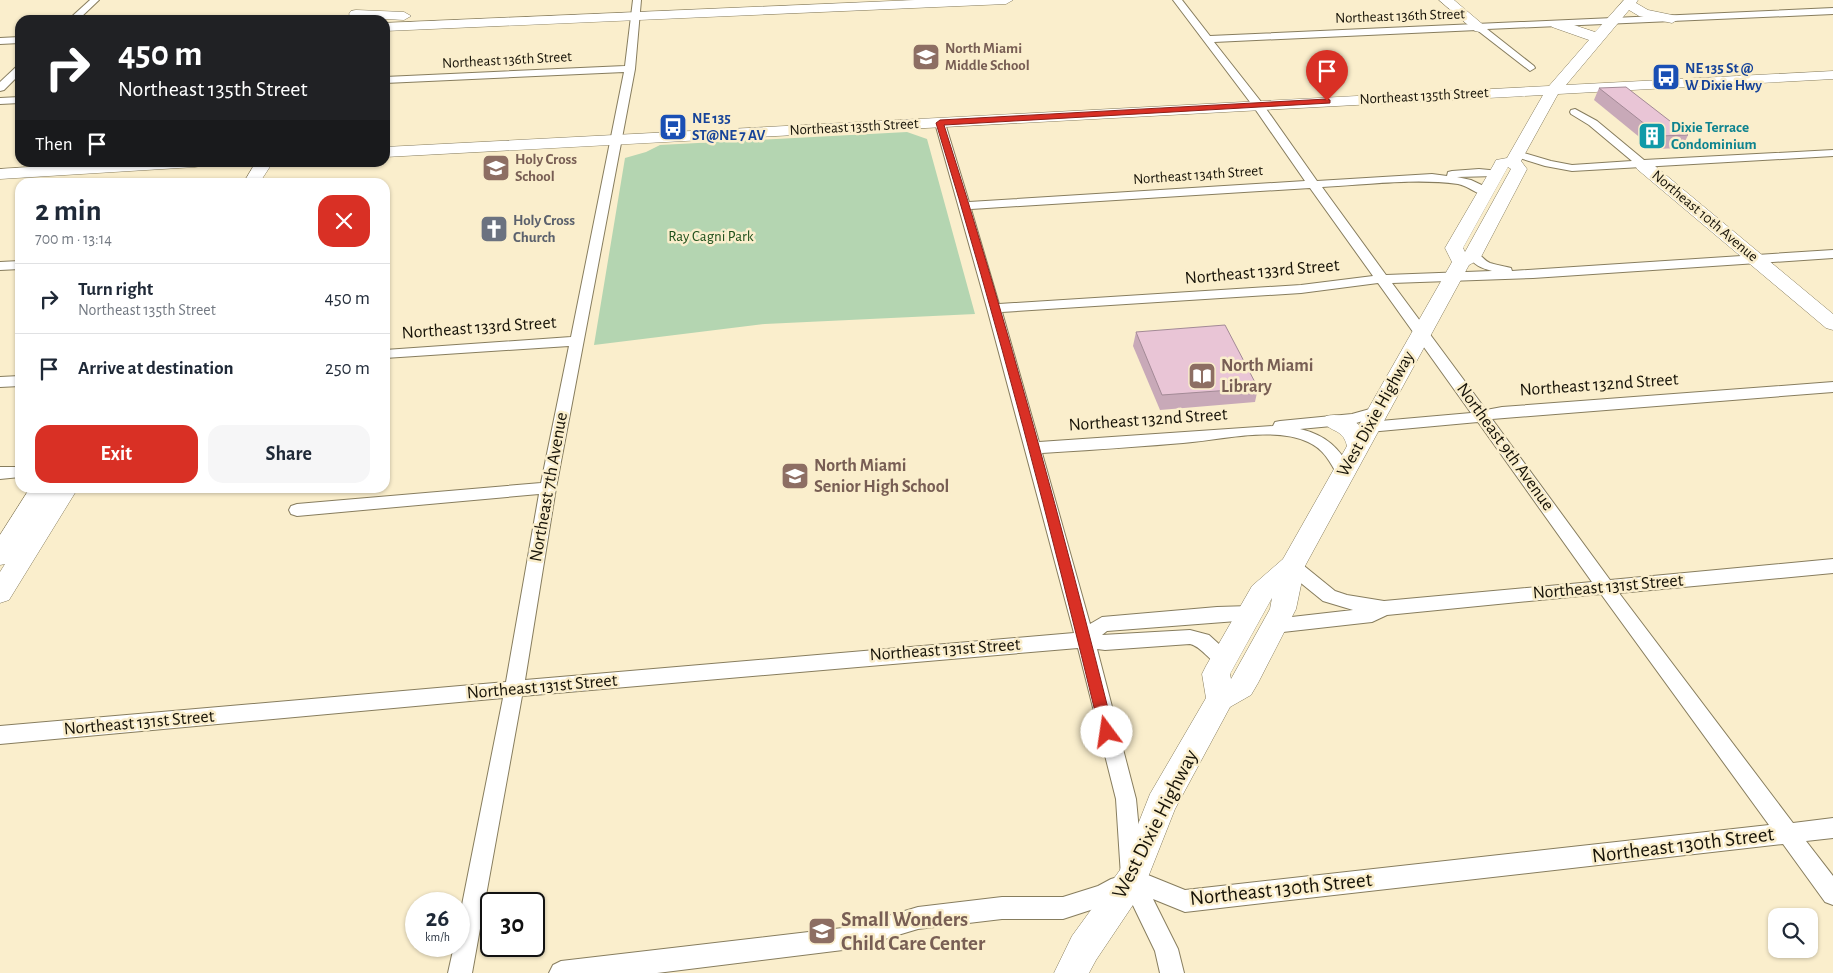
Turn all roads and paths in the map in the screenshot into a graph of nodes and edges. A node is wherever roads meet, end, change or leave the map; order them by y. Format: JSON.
{"nodes":[{"id":1,"x":96,"y":0,"type":"edge"},
{"id":2,"x":365,"y":0,"type":"edge"},
{"id":3,"x":1006,"y":0,"type":"edge"},
{"id":4,"x":1177,"y":0,"type":"edge"},
{"id":5,"x":1446,"y":0,"type":"edge"},
{"id":6,"x":1630,"y":2,"type":"edge"},
{"id":7,"x":771,"y":3,"type":"edge"},
{"id":8,"x":636,"y":7,"type":"edge"},
{"id":9,"x":1833,"y":11,"type":"edge"},
{"id":10,"x":79,"y":15,"type":"edge"},
{"id":11,"x":355,"y":15,"type":"edge"},
{"id":12,"x":390,"y":16,"type":"edge"},
{"id":13,"x":501,"y":17,"type":"junction"},
{"id":14,"x":1672,"y":19,"type":"junction"},
{"id":15,"x":1613,"y":21,"type":"junction"},
{"id":16,"x":1557,"y":24,"type":"junction"},
{"id":17,"x":390,"y":27,"type":"edge"},
{"id":18,"x":1480,"y":28,"type":"junction"},
{"id":19,"x":1598,"y":38,"type":"junction"},
{"id":20,"x":1207,"y":39,"type":"junction"},
{"id":21,"x":15,"y":40,"type":"edge"},
{"id":22,"x":0,"y":41,"type":"edge"},
{"id":23,"x":1573,"y":66,"type":"junction"},
{"id":24,"x":1530,"y":68,"type":"dead end"},
{"id":25,"x":630,"y":69,"type":"junction"},
{"id":26,"x":15,"y":74,"type":"edge"},
{"id":27,"x":1833,"y":75,"type":"edge"},
{"id":28,"x":390,"y":80,"type":"edge"},
{"id":29,"x":1616,"y":86,"type":"junction"},
{"id":30,"x":0,"y":88,"type":"edge"},
{"id":31,"x":1553,"y":90,"type":"junction"},
{"id":32,"x":1492,"y":93,"type":"junction"},
{"id":33,"x":15,"y":100,"type":"edge"},
{"id":34,"x":0,"y":101,"type":"edge"},
{"id":35,"x":1258,"y":105,"type":"junction"},
{"id":36,"x":1541,"y":112,"type":"junction"},
{"id":37,"x":1575,"y":112,"type":"dead end"},
{"id":38,"x":940,"y":123,"type":"junction"},
{"id":39,"x":616,"y":140,"type":"junction"},
{"id":40,"x":390,"y":152,"type":"edge"},
{"id":41,"x":1833,"y":153,"type":"edge"},
{"id":42,"x":1515,"y":158,"type":"junction"},
{"id":43,"x":1643,"y":164,"type":"junction"},
{"id":44,"x":114,"y":167,"type":"edge"},
{"id":45,"x":262,"y":167,"type":"edge"},
{"id":46,"x":1496,"y":173,"type":"junction"},
{"id":47,"x":0,"y":174,"type":"edge"},
{"id":48,"x":1432,"y":177,"type":"junction"},
{"id":49,"x":255,"y":178,"type":"edge"},
{"id":50,"x":1313,"y":184,"type":"junction"},
{"id":51,"x":1486,"y":192,"type":"junction"},
{"id":52,"x":966,"y":206,"type":"junction"},
{"id":53,"x":1833,"y":254,"type":"edge"},
{"id":54,"x":1756,"y":259,"type":"junction"},
{"id":55,"x":15,"y":265,"type":"edge"},
{"id":56,"x":1463,"y":265,"type":"junction"},
{"id":57,"x":0,"y":266,"type":"edge"},
{"id":58,"x":1533,"y":274,"type":"junction"},
{"id":59,"x":1382,"y":279,"type":"junction"},
{"id":60,"x":994,"y":308,"type":"junction"},
{"id":61,"x":1833,"y":324,"type":"edge"},
{"id":62,"x":1422,"y":333,"type":"junction"},
{"id":63,"x":576,"y":341,"type":"junction"},
{"id":64,"x":390,"y":354,"type":"edge"},
{"id":65,"x":15,"y":381,"type":"edge"},
{"id":66,"x":0,"y":382,"type":"edge"},
{"id":67,"x":1833,"y":387,"type":"edge"},
{"id":68,"x":1483,"y":417,"type":"junction"},
{"id":69,"x":1334,"y":421,"type":"junction"},
{"id":70,"x":1368,"y":429,"type":"junction"},
{"id":71,"x":1266,"y":431,"type":"junction"},
{"id":72,"x":1033,"y":448,"type":"junction"},
{"id":73,"x":15,"y":472,"type":"edge"},
{"id":74,"x":1344,"y":472,"type":"junction"},
{"id":75,"x":0,"y":473,"type":"edge"},
{"id":76,"x":548,"y":488,"type":"junction"},
{"id":77,"x":39,"y":493,"type":"edge"},
{"id":78,"x":63,"y":493,"type":"edge"},
{"id":79,"x":297,"y":510,"type":"dead end"},
{"id":80,"x":0,"y":556,"type":"edge"},
{"id":81,"x":1292,"y":566,"type":"junction"},
{"id":82,"x":1833,"y":566,"type":"edge"},
{"id":83,"x":1606,"y":588,"type":"junction"},
{"id":84,"x":0,"y":593,"type":"edge"},
{"id":85,"x":1384,"y":608,"type":"junction"},
{"id":86,"x":1250,"y":613,"type":"junction"},
{"id":87,"x":1274,"y":626,"type":"junction"},
{"id":88,"x":1084,"y":640,"type":"junction"},
{"id":89,"x":1224,"y":660,"type":"junction"},
{"id":90,"x":514,"y":689,"type":"junction"},
{"id":91,"x":1220,"y":699,"type":"junction"},
{"id":92,"x":0,"y":735,"type":"edge"},
{"id":93,"x":1833,"y":828,"type":"edge"},
{"id":94,"x":1788,"y":833,"type":"junction"},
{"id":95,"x":1132,"y":879,"type":"junction"},
{"id":96,"x":1321,"y":886,"type":"joint"},
{"id":97,"x":1833,"y":894,"type":"edge"},
{"id":98,"x":460,"y":973,"type":"edge"},
{"id":99,"x":562,"y":973,"type":"edge"},
{"id":100,"x":1071,"y":973,"type":"edge"},
{"id":101,"x":1172,"y":973,"type":"edge"}],
"edges":[{"from":1,"to":10,"type":"street"},
{"from":2,"to":11,"type":"main road"},
{"from":3,"to":7,"type":"main road"},
{"from":4,"to":20,"type":"street","name":"Northeast 9th Avenue"},
{"from":5,"to":18,"type":"main road"},
{"from":6,"to":14,"type":"main road"},
{"from":6,"to":15,"type":"main road","name":"West Dixie Highway"},
{"from":7,"to":8,"type":"main road"},
{"from":8,"to":13,"type":"main road"},
{"from":8,"to":25,"type":"street","name":"Northeast 7th Avenue"},
{"from":9,"to":14,"type":"street","name":"Northeast 136th Street"},
{"from":12,"to":13,"type":"main road"},
{"from":13,"to":17,"type":"main road"},
{"from":14,"to":15,"type":"street","name":"Northeast 136th Street"},
{"from":15,"to":16,"type":"street","name":"Northeast 136th Street"},
{"from":15,"to":19,"type":"main road","name":"West Dixie Highway"},
{"from":16,"to":18,"type":"street","name":"Northeast 136th Street"},
{"from":16,"to":19,"type":"main road"},
{"from":18,"to":20,"type":"street","name":"Northeast 136th Street"},
{"from":18,"to":24,"type":"street"},
{"from":19,"to":23,"type":"main road","name":"West Dixie Highway"},
{"from":20,"to":35,"type":"street","name":"Northeast 9th Avenue"},
{"from":21,"to":22,"type":"street"},
{"from":23,"to":29,"type":"main road"},
{"from":23,"to":31,"type":"main road","name":"West Dixie Highway"},
{"from":25,"to":28,"type":"street","name":"Northeast 136th Street"},
{"from":25,"to":39,"type":"street","name":"Northeast 7th Avenue"},
{"from":26,"to":30,"type":"street"},
{"from":27,"to":29,"type":"main road","name":"Northeast 135th Street"},
{"from":29,"to":31,"type":"main road","name":"Northeast 135th Street"},
{"from":31,"to":32,"type":"main road","name":"Northeast 135th Street"},
{"from":31,"to":36,"type":"main road","name":"West Dixie Highway"},
{"from":32,"to":35,"type":"main road","name":"Northeast 135th Street"},
{"from":32,"to":36,"type":"main road"},
{"from":33,"to":34,"type":"street"},
{"from":35,"to":38,"type":"main road","name":"Northeast 135th Street"},
{"from":35,"to":50,"type":"street","name":"Northeast 9th Avenue"},
{"from":36,"to":42,"type":"main road","name":"West Dixie Highway"},
{"from":37,"to":43,"type":"street","name":"Northeast 10th Avenue"},
{"from":38,"to":39,"type":"main road","name":"Northeast 135th Street"},
{"from":38,"to":52,"type":"street"},
{"from":39,"to":40,"type":"main road","name":"Northeast 135th Street"},
{"from":39,"to":63,"type":"street","name":"Northeast 7th Avenue"},
{"from":41,"to":43,"type":"street"},
{"from":42,"to":43,"type":"street"},
{"from":42,"to":46,"type":"main road","name":"West Dixie Highway"},
{"from":42,"to":56,"type":"main road","name":"West Dixie Highway"},
{"from":43,"to":54,"type":"main road","name":"Northeast 10th Avenue"},
{"from":44,"to":47,"type":"main road"},
{"from":45,"to":49,"type":"main road"},
{"from":46,"to":48,"type":"street","name":"Northeast 134th Street"},
{"from":46,"to":51,"type":"main road","name":"West Dixie Highway"},
{"from":48,"to":50,"type":"street","name":"Northeast 134th Street"},
{"from":48,"to":51,"type":"street","name":"Northeast 134th Street"},
{"from":50,"to":52,"type":"street","name":"Northeast 134th Street"},
{"from":50,"to":59,"type":"street","name":"Northeast 9th Avenue"},
{"from":51,"to":56,"type":"main road","name":"West Dixie Highway"},
{"from":52,"to":60,"type":"street"},
{"from":53,"to":54,"type":"street","name":"Northeast 133rd Street"},
{"from":54,"to":58,"type":"street","name":"Northeast 133rd Street"},
{"from":54,"to":61,"type":"main road","name":"Northeast 10th Avenue"},
{"from":55,"to":57,"type":"street"},
{"from":56,"to":58,"type":"street","name":"Northeast 133rd Street"},
{"from":56,"to":58,"type":"street","name":"Northeast 133rd Street"},
{"from":56,"to":59,"type":"street","name":"Northeast 133rd Street"},
{"from":56,"to":62,"type":"main road","name":"West Dixie Highway"},
{"from":59,"to":60,"type":"street","name":"Northeast 133rd Street"},
{"from":59,"to":62,"type":"street","name":"Northeast 9th Avenue"},
{"from":60,"to":72,"type":"street"},
{"from":62,"to":68,"type":"street","name":"Northeast 9th Avenue"},
{"from":62,"to":70,"type":"main road","name":"West Dixie Highway"},
{"from":63,"to":64,"type":"street","name":"Northeast 133rd Street"},
{"from":63,"to":76,"type":"street","name":"Northeast 7th Avenue"},
{"from":65,"to":66,"type":"street"},
{"from":67,"to":68,"type":"street","name":"Northeast 132nd Street"},
{"from":68,"to":70,"type":"street","name":"Northeast 132nd Street"},
{"from":68,"to":83,"type":"street","name":"Northeast 9th Avenue"},
{"from":69,"to":70,"type":"street","name":"Northeast 132nd Street"},
{"from":69,"to":70,"type":"main road"},
{"from":69,"to":71,"type":"street","name":"Northeast 132nd Street"},
{"from":70,"to":74,"type":"main road","name":"West Dixie Highway"},
{"from":71,"to":72,"type":"street","name":"Northeast 132nd Street"},
{"from":71,"to":74,"type":"street","name":"Northeast 132nd Street"},
{"from":72,"to":88,"type":"street"},
{"from":73,"to":75,"type":"street"},
{"from":74,"to":81,"type":"main road","name":"West Dixie Highway"},
{"from":76,"to":79,"type":"street"},
{"from":76,"to":90,"type":"street","name":"Northeast 7th Avenue"},
{"from":77,"to":80,"type":"main road"},
{"from":78,"to":84,"type":"main road"},
{"from":81,"to":85,"type":"street","name":"Northeast 131st Street"},
{"from":81,"to":86,"type":"main road","name":"West Dixie Highway"},
{"from":81,"to":87,"type":"main road","name":"West Dixie Highway"},
{"from":82,"to":83,"type":"street","name":"Northeast 131st Street"},
{"from":83,"to":85,"type":"street","name":"Northeast 131st Street"},
{"from":83,"to":94,"type":"street","name":"Northeast 9th Avenue"},
{"from":85,"to":87,"type":"street","name":"Northeast 131st Street"},
{"from":86,"to":88,"type":"street"},
{"from":86,"to":89,"type":"main road","name":"West Dixie Highway"},
{"from":87,"to":91,"type":"main road","name":"West Dixie Highway"},
{"from":88,"to":89,"type":"street","name":"Northeast 131st Street"},
{"from":88,"to":90,"type":"street","name":"Northeast 131st Street"},
{"from":88,"to":95,"type":"street"},
{"from":89,"to":91,"type":"main road","name":"West Dixie Highway"},
{"from":90,"to":92,"type":"street","name":"Northeast 131st Street"},
{"from":90,"to":98,"type":"street","name":"Northeast 7th Avenue"},
{"from":91,"to":95,"type":"main road","name":"West Dixie Highway"},
{"from":93,"to":94,"type":"street","name":"Northeast 130th Street"},
{"from":94,"to":96,"type":"street","name":"Northeast 130th Street"},
{"from":94,"to":97,"type":"street","name":"Northeast 9th Avenue"},
{"from":95,"to":96,"type":"street","name":"Northeast 130th Street"},
{"from":95,"to":99,"type":"street"},
{"from":95,"to":100,"type":"main road","name":"West Dixie Highway"},
{"from":95,"to":101,"type":"street"}]}
